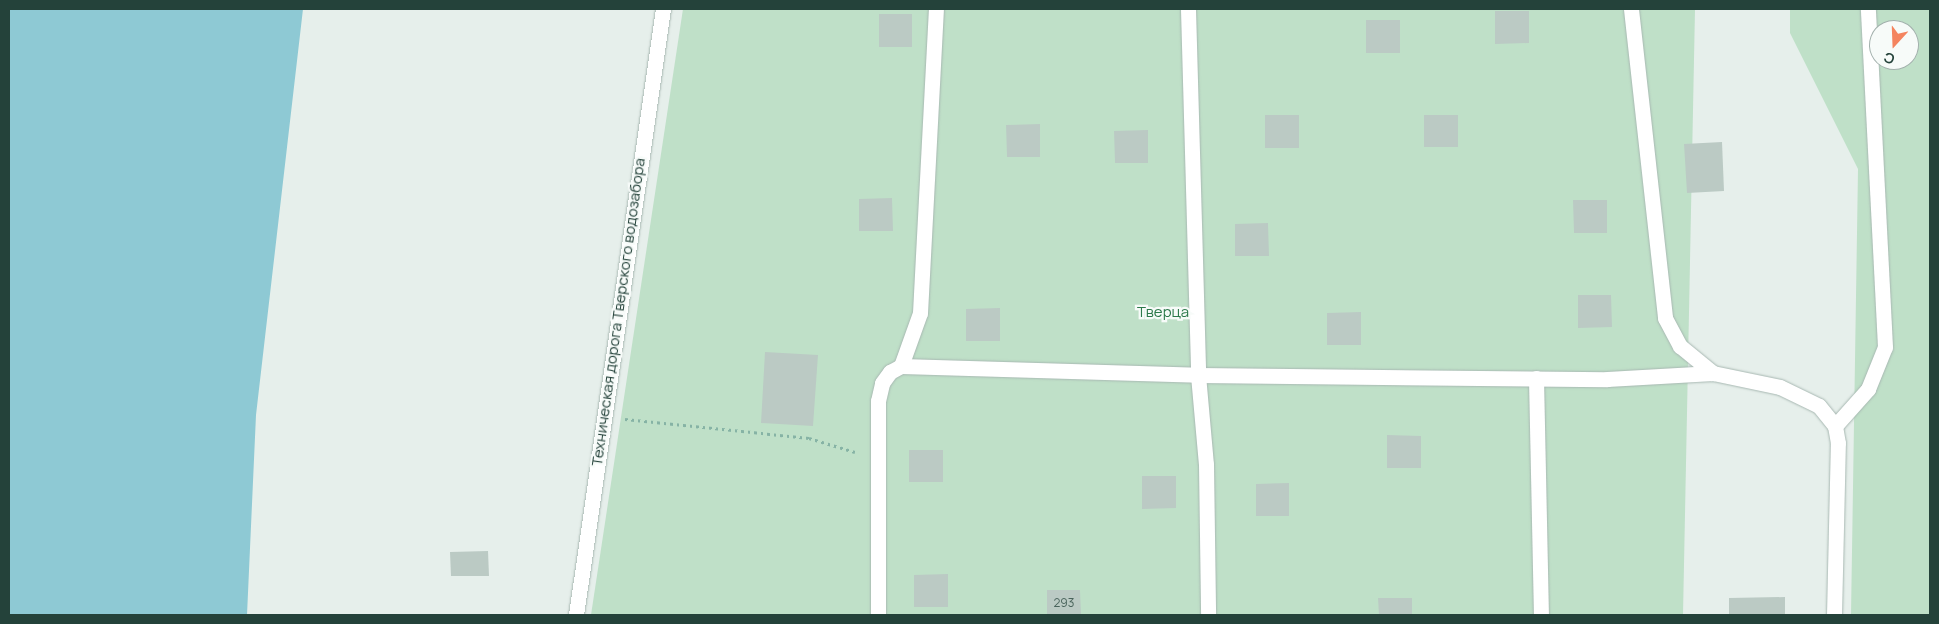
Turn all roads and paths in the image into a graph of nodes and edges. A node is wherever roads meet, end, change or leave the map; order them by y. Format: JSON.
{"nodes":[{"id":1,"x":663,"y":9,"type":"edge"},
{"id":2,"x":936,"y":9,"type":"edge"},
{"id":3,"x":1188,"y":9,"type":"edge"},
{"id":4,"x":1631,"y":9,"type":"edge"},
{"id":5,"x":1868,"y":9,"type":"edge"},
{"id":6,"x":901,"y":366,"type":"junction"},
{"id":7,"x":1713,"y":372,"type":"junction"},
{"id":8,"x":1198,"y":375,"type":"junction"},
{"id":9,"x":1536,"y":378,"type":"junction"},
{"id":10,"x":603,"y":421,"type":"junction"},
{"id":11,"x":1835,"y":426,"type":"junction"},
{"id":12,"x":878,"y":450,"type":"junction"},
{"id":13,"x":576,"y":615,"type":"edge"},
{"id":14,"x":878,"y":615,"type":"edge"},
{"id":15,"x":1208,"y":615,"type":"edge"},
{"id":16,"x":1541,"y":615,"type":"edge"},
{"id":17,"x":1834,"y":615,"type":"edge"}],
"edges":[{"from":1,"to":10,"type":"street","name":"Техническая дорога Тверского водозабора"},
{"from":2,"to":6,"type":"street"},
{"from":3,"to":8,"type":"street"},
{"from":4,"to":7,"type":"street"},
{"from":5,"to":11,"type":"street"},
{"from":6,"to":8,"type":"street"},
{"from":6,"to":12,"type":"street"},
{"from":7,"to":9,"type":"street"},
{"from":7,"to":11,"type":"street"},
{"from":8,"to":9,"type":"street"},
{"from":8,"to":15,"type":"street"},
{"from":9,"to":16,"type":"street"},
{"from":10,"to":12,"type":"path"},
{"from":10,"to":13,"type":"street","name":"Техническая дорога Тверского водозабора"},
{"from":11,"to":17,"type":"street"},
{"from":12,"to":14,"type":"street"}]}
